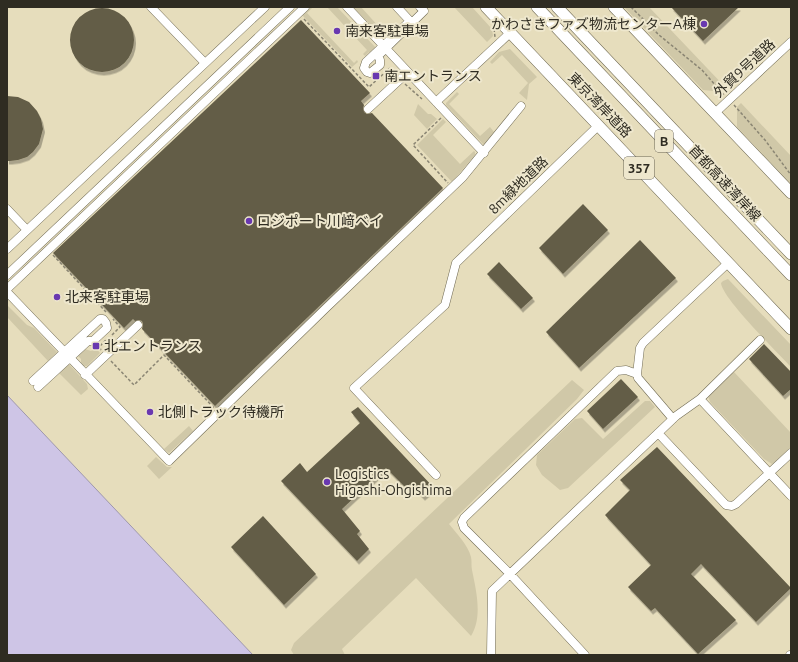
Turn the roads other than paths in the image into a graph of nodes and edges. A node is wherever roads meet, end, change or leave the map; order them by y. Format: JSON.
{"nodes":[{"id":1,"x":151,"y":7,"type":"edge"},
{"id":2,"x":265,"y":7,"type":"edge"},
{"id":3,"x":290,"y":7,"type":"edge"},
{"id":4,"x":304,"y":7,"type":"edge"},
{"id":5,"x":346,"y":7,"type":"edge"},
{"id":6,"x":397,"y":7,"type":"edge"},
{"id":7,"x":420,"y":7,"type":"edge"},
{"id":8,"x":486,"y":7,"type":"edge"},
{"id":9,"x":538,"y":7,"type":"edge"},
{"id":10,"x":557,"y":7,"type":"edge"},
{"id":11,"x":614,"y":7,"type":"edge"},
{"id":12,"x":510,"y":33,"type":"junction"},
{"id":13,"x":791,"y":42,"type":"edge"},
{"id":14,"x":384,"y":47,"type":"junction"},
{"id":15,"x":204,"y":63,"type":"junction"},
{"id":16,"x":408,"y":72,"type":"junction"},
{"id":17,"x":436,"y":102,"type":"junction"},
{"id":18,"x":521,"y":106,"type":"dead end"},
{"id":19,"x":368,"y":109,"type":"dead end"},
{"id":20,"x":715,"y":113,"type":"junction"},
{"id":21,"x":598,"y":126,"type":"junction"},
{"id":22,"x":484,"y":153,"type":"junction"},
{"id":23,"x":791,"y":193,"type":"edge"},
{"id":24,"x":7,"y":209,"type":"edge"},
{"id":25,"x":27,"y":230,"type":"junction"},
{"id":26,"x":7,"y":249,"type":"edge"},
{"id":27,"x":791,"y":254,"type":"edge"},
{"id":28,"x":728,"y":262,"type":"junction"},
{"id":29,"x":7,"y":275,"type":"edge"},
{"id":30,"x":791,"y":275,"type":"edge"},
{"id":31,"x":7,"y":289,"type":"edge"},
{"id":32,"x":7,"y":292,"type":"edge"},
{"id":33,"x":138,"y":325,"type":"dead end"},
{"id":34,"x":77,"y":328,"type":"dead end"},
{"id":35,"x":791,"y":329,"type":"edge"},
{"id":36,"x":760,"y":340,"type":"dead end"},
{"id":37,"x":67,"y":355,"type":"junction"},
{"id":38,"x":637,"y":374,"type":"junction"},
{"id":39,"x":86,"y":375,"type":"junction"},
{"id":40,"x":35,"y":384,"type":"dead end"},
{"id":41,"x":700,"y":399,"type":"junction"},
{"id":42,"x":673,"y":419,"type":"junction"},
{"id":43,"x":658,"y":433,"type":"junction"},
{"id":44,"x":791,"y":453,"type":"edge"},
{"id":45,"x":770,"y":473,"type":"junction"},
{"id":46,"x":436,"y":475,"type":"dead end"},
{"id":47,"x":791,"y":496,"type":"edge"},
{"id":48,"x":510,"y":574,"type":"junction"},
{"id":49,"x":491,"y":655,"type":"edge"},
{"id":50,"x":585,"y":655,"type":"edge"}],
"edges":[{"from":1,"to":15,"type":"street"},
{"from":2,"to":15,"type":"street"},
{"from":3,"to":29,"type":"street"},
{"from":4,"to":31,"type":"street"},
{"from":5,"to":14,"type":"street"},
{"from":6,"to":14,"type":"street"},
{"from":7,"to":14,"type":"street"},
{"from":8,"to":12,"type":"highway","name":"東京湾岸道路","number":"357"},
{"from":9,"to":30,"type":"highway","name":"首都高速湾岸線","number":"B"},
{"from":10,"to":27,"type":"highway","name":"首都高速湾岸線","number":"B"},
{"from":11,"to":20,"type":"highway"},
{"from":12,"to":17,"type":"street"},
{"from":12,"to":21,"type":"highway","name":"東京湾岸道路","number":"357"},
{"from":13,"to":20,"type":"street","name":"外貿9号道路"},
{"from":14,"to":16,"type":"street"},
{"from":15,"to":25,"type":"street"},
{"from":16,"to":17,"type":"street"},
{"from":16,"to":19,"type":"street"},
{"from":17,"to":22,"type":"street"},
{"from":18,"to":22,"type":"street"},
{"from":20,"to":23,"type":"highway"},
{"from":21,"to":28,"type":"highway","name":"東京湾岸道路","number":"357"},
{"from":21,"to":46,"type":"street","name":"8m緑地道路"},
{"from":22,"to":39,"type":"street"},
{"from":24,"to":25,"type":"street"},
{"from":25,"to":26,"type":"street"},
{"from":28,"to":35,"type":"highway","name":"東京湾岸道路","number":"357"},
{"from":28,"to":38,"type":"street"},
{"from":32,"to":37,"type":"street"},
{"from":33,"to":39,"type":"street"},
{"from":34,"to":37,"type":"street"},
{"from":36,"to":41,"type":"street"},
{"from":37,"to":39,"type":"street"},
{"from":37,"to":40,"type":"street"},
{"from":38,"to":42,"type":"street"},
{"from":38,"to":48,"type":"street"},
{"from":41,"to":42,"type":"street"},
{"from":41,"to":45,"type":"street"},
{"from":42,"to":43,"type":"street"},
{"from":43,"to":45,"type":"street"},
{"from":43,"to":48,"type":"street"},
{"from":44,"to":45,"type":"street"},
{"from":45,"to":47,"type":"street"},
{"from":48,"to":49,"type":"street"},
{"from":48,"to":50,"type":"street"}]}
